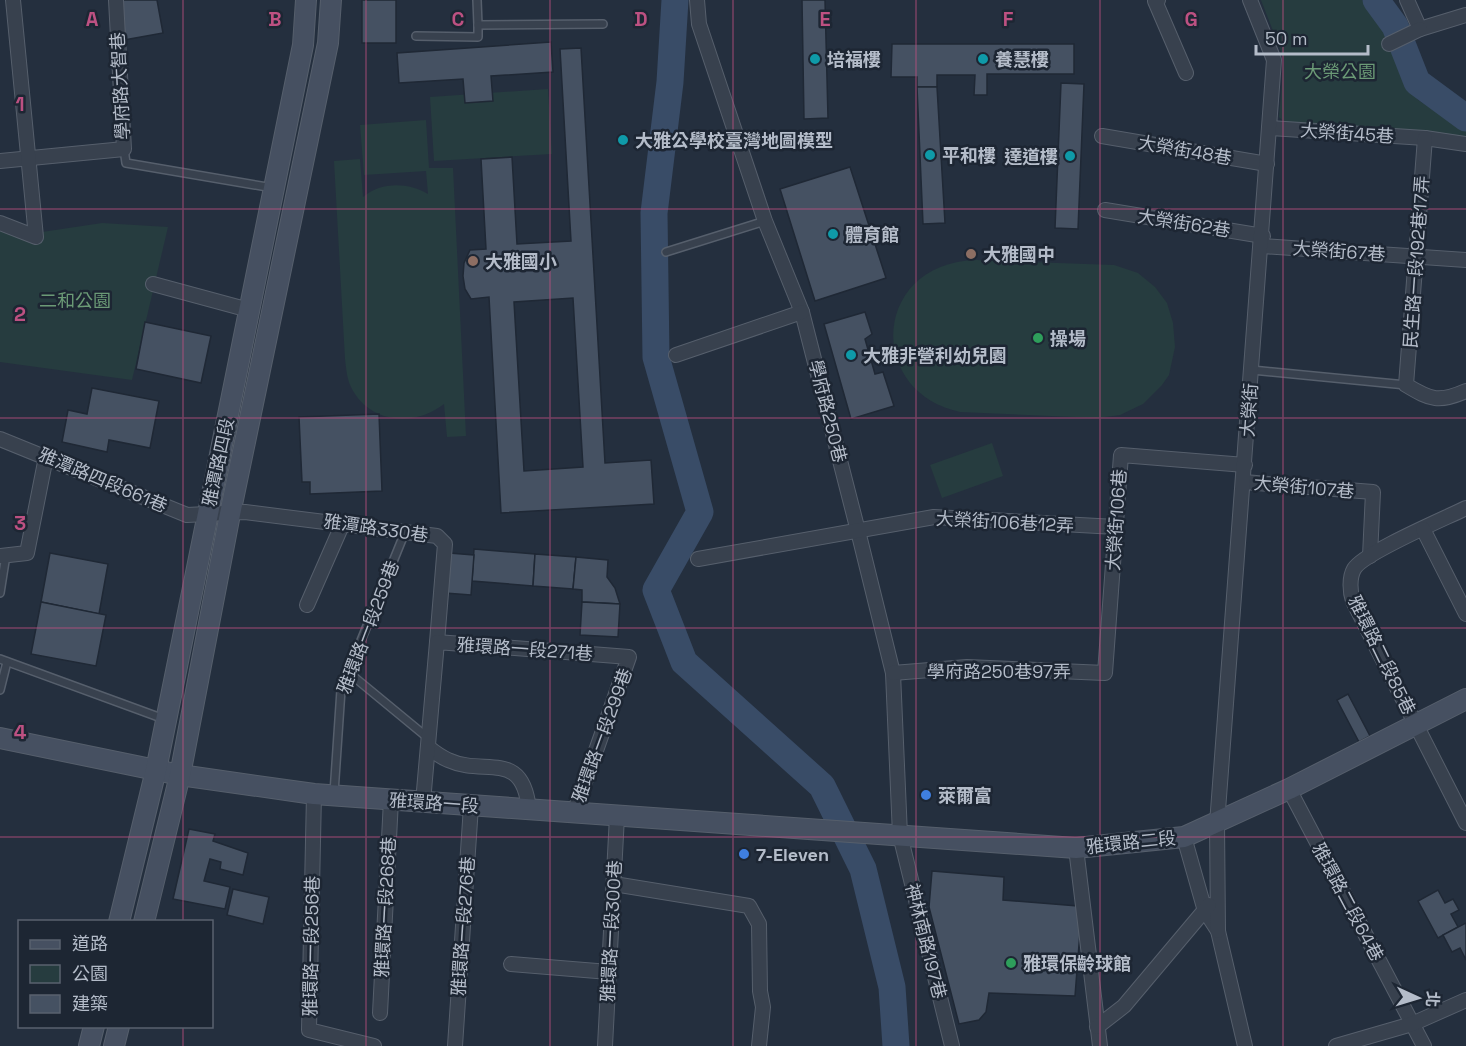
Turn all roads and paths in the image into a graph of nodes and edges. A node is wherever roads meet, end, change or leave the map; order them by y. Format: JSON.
{"nodes":[{"id":1,"x":14,"y":0,"type":"edge"},
{"id":2,"x":116,"y":0,"type":"edge"},
{"id":3,"x":306,"y":0,"type":"edge"},
{"id":4,"x":331,"y":0,"type":"edge"},
{"id":5,"x":477,"y":0,"type":"edge"},
{"id":6,"x":697,"y":0,"type":"edge"},
{"id":7,"x":1158,"y":0,"type":"edge"},
{"id":8,"x":1250,"y":0,"type":"edge"},
{"id":9,"x":1407,"y":0,"type":"edge"},
{"id":10,"x":1466,"y":15,"type":"edge"},
{"id":11,"x":603,"y":24,"type":"dead end"},
{"id":12,"x":478,"y":25,"type":"junction"},
{"id":13,"x":1420,"y":29,"type":"junction"},
{"id":14,"x":416,"y":36,"type":"dead end"},
{"id":15,"x":1389,"y":44,"type":"dead end"},
{"id":16,"x":1186,"y":73,"type":"dead end"},
{"id":17,"x":1269,"y":128,"type":"junction"},
{"id":18,"x":1102,"y":136,"type":"dead end"},
{"id":19,"x":1425,"y":138,"type":"junction"},
{"id":20,"x":1466,"y":144,"type":"edge"},
{"id":21,"x":124,"y":149,"type":"junction"},
{"id":22,"x":28,"y":158,"type":"junction"},
{"id":23,"x":0,"y":161,"type":"edge"},
{"id":24,"x":1267,"y":164,"type":"junction"},
{"id":25,"x":274,"y":188,"type":"junction"},
{"id":26,"x":1105,"y":210,"type":"dead end"},
{"id":27,"x":765,"y":221,"type":"junction"},
{"id":28,"x":0,"y":223,"type":"edge"},
{"id":29,"x":1262,"y":241,"type":"junction"},
{"id":30,"x":666,"y":252,"type":"dead end"},
{"id":31,"x":1416,"y":257,"type":"junction"},
{"id":32,"x":1466,"y":260,"type":"edge"},
{"id":33,"x":153,"y":284,"type":"dead end"},
{"id":34,"x":249,"y":310,"type":"junction"},
{"id":35,"x":802,"y":312,"type":"junction"},
{"id":36,"x":676,"y":355,"type":"dead end"},
{"id":37,"x":1252,"y":370,"type":"junction"},
{"id":38,"x":1406,"y":385,"type":"junction"},
{"id":39,"x":1466,"y":391,"type":"edge"},
{"id":40,"x":0,"y":439,"type":"edge"},
{"id":41,"x":46,"y":457,"type":"junction"},
{"id":42,"x":1245,"y":465,"type":"junction"},
{"id":43,"x":1244,"y":482,"type":"junction"},
{"id":44,"x":1466,"y":508,"type":"edge"},
{"id":45,"x":230,"y":514,"type":"junction"},
{"id":46,"x":206,"y":516,"type":"junction"},
{"id":47,"x":343,"y":522,"type":"junction"},
{"id":48,"x":1116,"y":527,"type":"junction"},
{"id":49,"x":1423,"y":529,"type":"junction"},
{"id":50,"x":405,"y":531,"type":"junction"},
{"id":51,"x":858,"y":531,"type":"junction"},
{"id":52,"x":3,"y":555,"type":"edge"},
{"id":53,"x":1370,"y":556,"type":"junction"},
{"id":54,"x":698,"y":559,"type":"dead end"},
{"id":55,"x":0,"y":593,"type":"edge"},
{"id":56,"x":306,"y":605,"type":"dead end"},
{"id":57,"x":1466,"y":614,"type":"edge"},
{"id":58,"x":437,"y":642,"type":"junction"},
{"id":59,"x":629,"y":657,"type":"joint"},
{"id":60,"x":4,"y":661,"type":"edge"},
{"id":61,"x":348,"y":672,"type":"junction"},
{"id":62,"x":892,"y":673,"type":"junction"},
{"id":63,"x":1105,"y":673,"type":"joint"},
{"id":64,"x":0,"y":690,"type":"edge"},
{"id":65,"x":1466,"y":699,"type":"edge"},
{"id":66,"x":166,"y":720,"type":"junction"},
{"id":67,"x":1416,"y":725,"type":"junction"},
{"id":68,"x":0,"y":738,"type":"edge"},
{"id":69,"x":428,"y":743,"type":"junction"},
{"id":70,"x":156,"y":770,"type":"junction"},
{"id":71,"x":180,"y":775,"type":"junction"},
{"id":72,"x":1288,"y":789,"type":"junction"},
{"id":73,"x":314,"y":794,"type":"junction"},
{"id":74,"x":334,"y":796,"type":"junction"},
{"id":75,"x":391,"y":800,"type":"junction"},
{"id":76,"x":423,"y":802,"type":"junction"},
{"id":77,"x":471,"y":806,"type":"junction"},
{"id":78,"x":529,"y":810,"type":"junction"},
{"id":79,"x":574,"y":813,"type":"junction"},
{"id":80,"x":617,"y":816,"type":"junction"},
{"id":81,"x":1466,"y":823,"type":"edge"},
{"id":82,"x":1217,"y":824,"type":"junction"},
{"id":83,"x":872,"y":833,"type":"joint"},
{"id":84,"x":900,"y":835,"type":"junction"},
{"id":85,"x":1184,"y":837,"type":"junction"},
{"id":86,"x":1076,"y":848,"type":"junction"},
{"id":87,"x":614,"y":884,"type":"junction"},
{"id":88,"x":1217,"y":894,"type":"junction"},
{"id":89,"x":1205,"y":911,"type":"junction"},
{"id":90,"x":119,"y":920,"type":"edge"},
{"id":91,"x":144,"y":920,"type":"edge"},
{"id":92,"x":1218,"y":931,"type":"junction"},
{"id":93,"x":512,"y":964,"type":"dead end"},
{"id":94,"x":609,"y":972,"type":"junction"},
{"id":95,"x":1466,"y":1000,"type":"edge"},
{"id":96,"x":380,"y":1013,"type":"dead end"},
{"id":97,"x":1412,"y":1024,"type":"junction"},
{"id":98,"x":1097,"y":1027,"type":"junction"},
{"id":99,"x":94,"y":1028,"type":"edge"},
{"id":100,"x":118,"y":1028,"type":"edge"},
{"id":101,"x":89,"y":1046,"type":"edge"},
{"id":102,"x":114,"y":1046,"type":"edge"},
{"id":103,"x":374,"y":1046,"type":"edge"},
{"id":104,"x":455,"y":1046,"type":"edge"},
{"id":105,"x":604,"y":1046,"type":"edge"},
{"id":106,"x":759,"y":1046,"type":"edge"},
{"id":107,"x":952,"y":1046,"type":"edge"},
{"id":108,"x":1100,"y":1046,"type":"edge"},
{"id":109,"x":1245,"y":1046,"type":"edge"},
{"id":110,"x":1336,"y":1046,"type":"edge"},
{"id":111,"x":1424,"y":1046,"type":"edge"}],
"edges":[{"from":1,"to":22,"type":"street"},
{"from":2,"to":21,"type":"street","name":"學府路大智巷"},
{"from":3,"to":25,"type":"street","name":"雅潭路四段"},
{"from":4,"to":45,"type":"street","name":"雅潭路四段"},
{"from":5,"to":12,"type":"lane"},
{"from":6,"to":27,"type":"street","name":"學府路250巷"},
{"from":7,"to":16,"type":"street"},
{"from":8,"to":17,"type":"street","name":"大榮街"},
{"from":9,"to":13,"type":"street"},
{"from":10,"to":13,"type":"street"},
{"from":11,"to":12,"type":"lane"},
{"from":12,"to":14,"type":"lane"},
{"from":13,"to":15,"type":"street"},
{"from":17,"to":19,"type":"street","name":"大榮街45巷"},
{"from":17,"to":24,"type":"street","name":"大榮街"},
{"from":18,"to":24,"type":"street","name":"大榮街48巷"},
{"from":19,"to":20,"type":"street","name":"大榮街45巷"},
{"from":19,"to":31,"type":"street","name":"民生路一段192巷17弄"},
{"from":21,"to":22,"type":"street","name":"學府路大智巷"},
{"from":21,"to":25,"type":"lane"},
{"from":22,"to":23,"type":"street","name":"學府路大智巷"},
{"from":22,"to":28,"type":"street"},
{"from":24,"to":29,"type":"street","name":"大榮街"},
{"from":25,"to":34,"type":"street","name":"雅潭路四段"},
{"from":26,"to":29,"type":"street","name":"大榮街62巷"},
{"from":27,"to":30,"type":"lane"},
{"from":27,"to":35,"type":"street","name":"學府路250巷"},
{"from":29,"to":31,"type":"street","name":"大榮街67巷"},
{"from":29,"to":37,"type":"street","name":"大榮街"},
{"from":31,"to":32,"type":"street","name":"大榮街67巷"},
{"from":31,"to":38,"type":"street","name":"民生路一段192巷17弄"},
{"from":33,"to":34,"type":"street"},
{"from":34,"to":46,"type":"street","name":"雅潭路四段"},
{"from":35,"to":36,"type":"street"},
{"from":35,"to":51,"type":"street","name":"學府路250巷"},
{"from":37,"to":38,"type":"lane"},
{"from":37,"to":42,"type":"street","name":"大榮街"},
{"from":38,"to":39,"type":"street"},
{"from":40,"to":41,"type":"street","name":"雅潭路四段661巷"},
{"from":41,"to":46,"type":"street","name":"雅潭路四段661巷"},
{"from":41,"to":52,"type":"street"},
{"from":42,"to":43,"type":"street","name":"大榮街"},
{"from":42,"to":48,"type":"street","name":"大榮街106巷"},
{"from":43,"to":53,"type":"street","name":"大榮街107巷"},
{"from":43,"to":82,"type":"street","name":"大榮街"},
{"from":44,"to":49,"type":"street"},
{"from":45,"to":46,"type":"street","name":"雅潭路330巷"},
{"from":45,"to":47,"type":"street","name":"雅潭路330巷"},
{"from":45,"to":71,"type":"street","name":"雅潭路四段"},
{"from":46,"to":66,"type":"street","name":"雅潭路四段"},
{"from":47,"to":50,"type":"street","name":"雅潭路330巷"},
{"from":47,"to":56,"type":"street"},
{"from":48,"to":51,"type":"street","name":"大榮街106巷12弄"},
{"from":48,"to":63,"type":"street","name":"大榮街106巷"},
{"from":49,"to":53,"type":"street"},
{"from":49,"to":57,"type":"street"},
{"from":50,"to":58,"type":"street","name":"雅潭路330巷"},
{"from":50,"to":61,"type":"lane","name":"雅環路一段259巷"},
{"from":51,"to":54,"type":"street","name":"大榮街106巷12弄"},
{"from":51,"to":62,"type":"street","name":"學府路250巷"},
{"from":52,"to":55,"type":"lane"},
{"from":53,"to":67,"type":"street","name":"雅環路二段85巷"},
{"from":58,"to":59,"type":"street","name":"雅環路一段271巷"},
{"from":58,"to":69,"type":"street","name":"雅環路一段271巷"},
{"from":59,"to":79,"type":"street","name":"雅環路一段299巷"},
{"from":60,"to":64,"type":"lane"},
{"from":60,"to":66,"type":"lane"},
{"from":61,"to":69,"type":"lane"},
{"from":61,"to":74,"type":"lane","name":"雅環路一段259巷"},
{"from":62,"to":63,"type":"street","name":"學府路250巷97弄"},
{"from":62,"to":84,"type":"street","name":"學府路250巷"},
{"from":65,"to":67,"type":"street","name":"雅環路二段"},
{"from":66,"to":70,"type":"street","name":"雅潭路四段"},
{"from":67,"to":72,"type":"street","name":"雅環路二段"},
{"from":67,"to":81,"type":"street","name":"雅環路二段85巷"},
{"from":68,"to":70,"type":"street","name":"雅環路一段"},
{"from":69,"to":76,"type":"street","name":"雅環路一段271巷"},
{"from":69,"to":78,"type":"street"},
{"from":70,"to":71,"type":"street","name":"雅環路一段"},
{"from":70,"to":90,"type":"street","name":"雅潭路四段"},
{"from":71,"to":73,"type":"street","name":"雅環路一段"},
{"from":71,"to":91,"type":"street","name":"雅潭路四段"},
{"from":72,"to":82,"type":"street","name":"雅環路二段"},
{"from":72,"to":97,"type":"street","name":"雅環路二段64巷"},
{"from":73,"to":74,"type":"street","name":"雅環路一段"},
{"from":73,"to":103,"type":"street","name":"雅環路一段256巷"},
{"from":74,"to":75,"type":"street","name":"雅環路一段"},
{"from":75,"to":76,"type":"street","name":"雅環路一段"},
{"from":75,"to":96,"type":"street","name":"雅環路一段268巷"},
{"from":76,"to":77,"type":"street","name":"雅環路一段"},
{"from":77,"to":78,"type":"street","name":"雅環路一段"},
{"from":77,"to":104,"type":"street","name":"雅環路一段276巷"},
{"from":78,"to":79,"type":"street","name":"雅環路一段"},
{"from":79,"to":80,"type":"street","name":"雅環路一段"},
{"from":80,"to":83,"type":"street","name":"雅環路一段"},
{"from":80,"to":87,"type":"street","name":"雅環路一段300巷"},
{"from":82,"to":85,"type":"street","name":"雅環路二段"},
{"from":82,"to":88,"type":"street","name":"大榮街"},
{"from":83,"to":84,"type":"street","name":"雅環路二段"},
{"from":84,"to":86,"type":"street","name":"雅環路二段"},
{"from":84,"to":107,"type":"street","name":"神林南路197巷"},
{"from":85,"to":86,"type":"street","name":"雅環路二段"},
{"from":85,"to":89,"type":"street"},
{"from":86,"to":98,"type":"street"},
{"from":87,"to":94,"type":"street","name":"雅環路一段300巷"},
{"from":87,"to":106,"type":"street"},
{"from":88,"to":89,"type":"street"},
{"from":88,"to":92,"type":"street","name":"大榮街"},
{"from":89,"to":92,"type":"street"},
{"from":89,"to":98,"type":"street"},
{"from":92,"to":109,"type":"street"},
{"from":93,"to":94,"type":"street"},
{"from":94,"to":105,"type":"street","name":"雅環路一段300巷"},
{"from":95,"to":97,"type":"street"},
{"from":97,"to":110,"type":"street"},
{"from":97,"to":111,"type":"street","name":"雅環路二段64巷"},
{"from":98,"to":108,"type":"street"},
{"from":99,"to":101,"type":"street"},
{"from":100,"to":102,"type":"street"}]}
